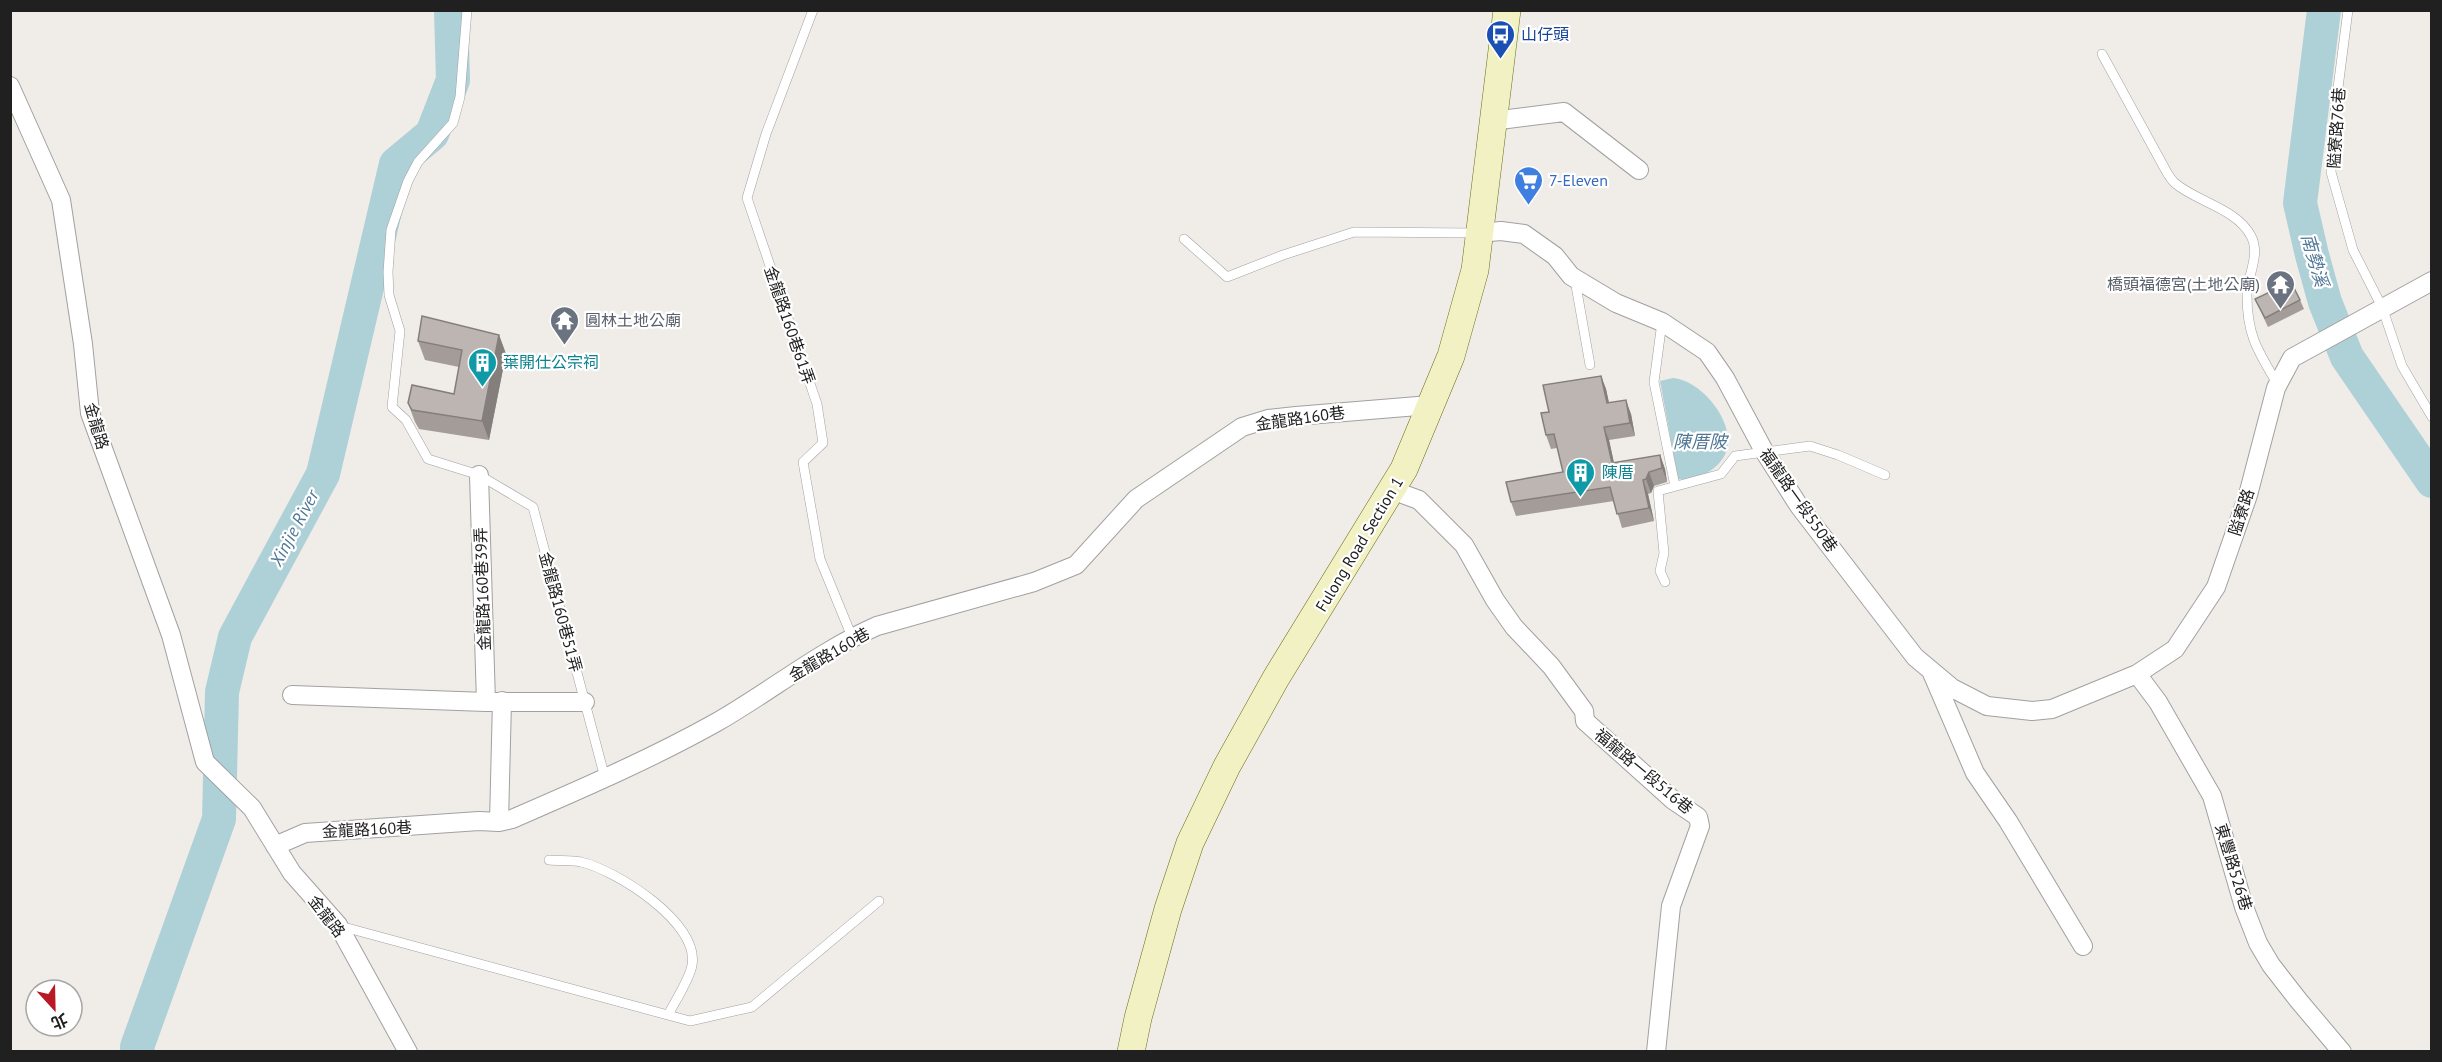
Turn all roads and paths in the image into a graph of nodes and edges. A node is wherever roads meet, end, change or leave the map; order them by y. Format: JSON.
{"nodes":[{"id":1,"x":466,"y":10,"type":"edge"},
{"id":2,"x":813,"y":10,"type":"edge"},
{"id":3,"x":1507,"y":10,"type":"edge"},
{"id":4,"x":2348,"y":10,"type":"edge"},
{"id":5,"x":2102,"y":54,"type":"dead end"},
{"id":6,"x":10,"y":86,"type":"edge"},
{"id":7,"x":1492,"y":121,"type":"junction"},
{"id":8,"x":1639,"y":170,"type":"dead end"},
{"id":9,"x":1478,"y":232,"type":"junction"},
{"id":10,"x":1184,"y":239,"type":"dead end"},
{"id":11,"x":1574,"y":278,"type":"junction"},
{"id":12,"x":2432,"y":281,"type":"edge"},
{"id":13,"x":2378,"y":310,"type":"junction"},
{"id":14,"x":1662,"y":322,"type":"junction"},
{"id":15,"x":1590,"y":365,"type":"dead end"},
{"id":16,"x":2278,"y":384,"type":"junction"},
{"id":17,"x":1430,"y":405,"type":"junction"},
{"id":18,"x":2432,"y":417,"type":"edge"},
{"id":19,"x":1764,"y":451,"type":"junction"},
{"id":20,"x":1885,"y":475,"type":"dead end"},
{"id":21,"x":479,"y":476,"type":"junction"},
{"id":22,"x":1675,"y":486,"type":"junction"},
{"id":23,"x":1392,"y":490,"type":"junction"},
{"id":24,"x":1665,"y":582,"type":"dead end"},
{"id":25,"x":852,"y":637,"type":"junction"},
{"id":26,"x":1931,"y":670,"type":"junction"},
{"id":27,"x":2137,"y":674,"type":"junction"},
{"id":28,"x":292,"y":695,"type":"dead end"},
{"id":29,"x":494,"y":702,"type":"junction"},
{"id":30,"x":585,"y":702,"type":"junction"},
{"id":31,"x":605,"y":778,"type":"junction"},
{"id":32,"x":499,"y":822,"type":"junction"},
{"id":33,"x":275,"y":846,"type":"junction"},
{"id":34,"x":549,"y":860,"type":"dead end"},
{"id":35,"x":879,"y":901,"type":"dead end"},
{"id":36,"x":339,"y":925,"type":"junction"},
{"id":37,"x":2083,"y":946,"type":"dead end"},
{"id":38,"x":668,"y":1015,"type":"junction"},
{"id":39,"x":408,"y":1052,"type":"edge"},
{"id":40,"x":1131,"y":1052,"type":"edge"},
{"id":41,"x":1656,"y":1052,"type":"edge"},
{"id":42,"x":2342,"y":1052,"type":"edge"}],
"edges":[{"from":1,"to":21,"type":"lane","name":"金龍路160巷51弄"},
{"from":2,"to":25,"type":"lane","name":"金龍路160巷61弄"},
{"from":3,"to":7,"type":"main road","name":"Fulong Road Section 1"},
{"from":4,"to":13,"type":"lane","name":"隘寮路76巷"},
{"from":5,"to":16,"type":"lane"},
{"from":6,"to":33,"type":"street","name":"金龍路"},
{"from":7,"to":8,"type":"street"},
{"from":7,"to":9,"type":"main road","name":"Fulong Road Section 1"},
{"from":9,"to":10,"type":"lane"},
{"from":9,"to":11,"type":"street","name":"福龍路一段550巷"},
{"from":9,"to":17,"type":"main road","name":"Fulong Road Section 1"},
{"from":11,"to":14,"type":"street","name":"福龍路一段550巷"},
{"from":11,"to":15,"type":"lane"},
{"from":12,"to":13,"type":"street"},
{"from":13,"to":16,"type":"street","name":"隘寮路"},
{"from":13,"to":18,"type":"lane","name":"隘寮路76巷"},
{"from":14,"to":19,"type":"street","name":"福龍路一段550巷"},
{"from":14,"to":22,"type":"lane"},
{"from":16,"to":27,"type":"street","name":"隘寮路"},
{"from":17,"to":23,"type":"main road","name":"Fulong Road Section 1"},
{"from":17,"to":25,"type":"street","name":"金龍路160巷"},
{"from":19,"to":20,"type":"lane"},
{"from":19,"to":22,"type":"lane"},
{"from":19,"to":26,"type":"street","name":"福龍路一段550巷"},
{"from":21,"to":29,"type":"street","name":"金龍路160巷39弄"},
{"from":21,"to":30,"type":"lane","name":"金龍路160巷51弄"},
{"from":22,"to":24,"type":"lane"},
{"from":23,"to":40,"type":"main road","name":"Fulong Road Section 1"},
{"from":23,"to":41,"type":"street","name":"福龍路一段516巷"},
{"from":25,"to":31,"type":"street","name":"金龍路160巷"},
{"from":26,"to":27,"type":"street","name":"福龍路一段550巷"},
{"from":26,"to":37,"type":"street"},
{"from":27,"to":42,"type":"street","name":"東豐路526巷"},
{"from":28,"to":29,"type":"street"},
{"from":29,"to":30,"type":"street"},
{"from":29,"to":32,"type":"street","name":"金龍路160巷39弄"},
{"from":30,"to":31,"type":"lane","name":"金龍路160巷51弄"},
{"from":31,"to":32,"type":"street","name":"金龍路160巷"},
{"from":32,"to":33,"type":"street","name":"金龍路160巷"},
{"from":33,"to":36,"type":"street","name":"金龍路"},
{"from":34,"to":38,"type":"lane"},
{"from":35,"to":38,"type":"lane"},
{"from":36,"to":38,"type":"lane"},
{"from":36,"to":39,"type":"street","name":"金龍路"}]}
